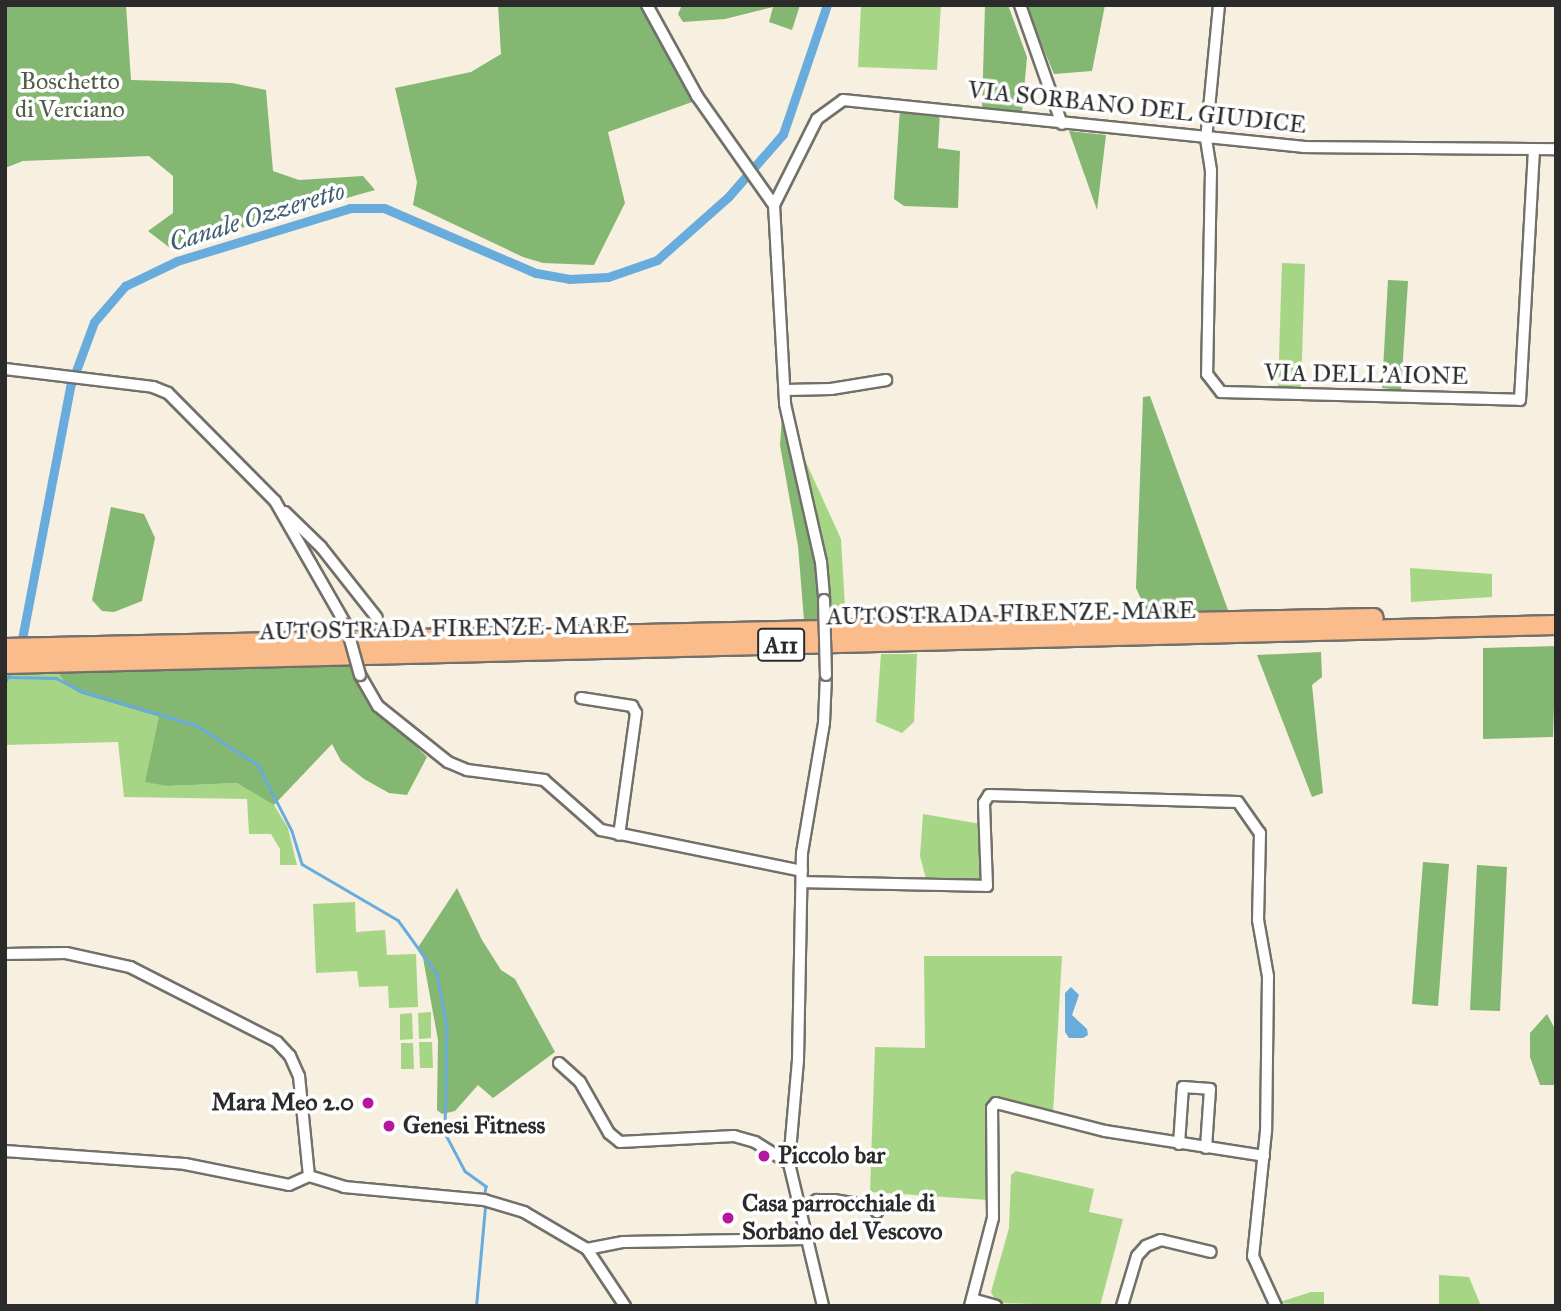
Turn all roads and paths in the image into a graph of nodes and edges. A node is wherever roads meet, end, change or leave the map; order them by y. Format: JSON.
{"nodes":[{"id":1,"x":647,"y":5,"type":"edge"},
{"id":2,"x":1020,"y":5,"type":"edge"},
{"id":3,"x":1219,"y":5,"type":"edge"},
{"id":4,"x":1062,"y":124,"type":"junction"},
{"id":5,"x":1206,"y":139,"type":"junction"},
{"id":6,"x":1556,"y":149,"type":"edge"},
{"id":7,"x":1534,"y":150,"type":"junction"},
{"id":8,"x":774,"y":205,"type":"junction"},
{"id":9,"x":5,"y":369,"type":"edge"},
{"id":10,"x":886,"y":380,"type":"dead end"},
{"id":11,"x":786,"y":390,"type":"junction"},
{"id":12,"x":275,"y":501,"type":"junction"},
{"id":13,"x":1556,"y":613,"type":"edge"},
{"id":14,"x":377,"y":618,"type":"dead end"},
{"id":15,"x":1556,"y":625,"type":"edge"},
{"id":16,"x":5,"y":648,"type":"edge"},
{"id":17,"x":5,"y":664,"type":"edge"},
{"id":18,"x":581,"y":698,"type":"dead end"},
{"id":19,"x":619,"y":835,"type":"junction"},
{"id":20,"x":802,"y":877,"type":"junction"},
{"id":21,"x":5,"y":954,"type":"edge"},
{"id":22,"x":559,"y":1063,"type":"dead end"},
{"id":23,"x":1179,"y":1143,"type":"junction"},
{"id":24,"x":1206,"y":1148,"type":"junction"},
{"id":25,"x":5,"y":1151,"type":"edge"},
{"id":26,"x":1264,"y":1156,"type":"junction"},
{"id":27,"x":789,"y":1163,"type":"junction"},
{"id":28,"x":309,"y":1176,"type":"junction"},
{"id":29,"x":804,"y":1209,"type":"junction"},
{"id":30,"x":877,"y":1212,"type":"dead end"},
{"id":31,"x":807,"y":1239,"type":"junction"},
{"id":32,"x":587,"y":1249,"type":"junction"},
{"id":33,"x":1211,"y":1252,"type":"dead end"},
{"id":34,"x":971,"y":1302,"type":"edge"},
{"id":35,"x":821,"y":1305,"type":"edge"},
{"id":36,"x":625,"y":1306,"type":"edge"},
{"id":37,"x":996,"y":1306,"type":"edge"},
{"id":38,"x":1122,"y":1306,"type":"edge"},
{"id":39,"x":1276,"y":1306,"type":"edge"}],
"edges":[{"from":1,"to":8,"type":"street"},
{"from":2,"to":4,"type":"street"},
{"from":3,"to":5,"type":"street"},
{"from":4,"to":5,"type":"street","name":"VIA SORBANO DEL GIUDICE"},
{"from":4,"to":8,"type":"street","name":"VIA SORBANO DEL GIUDICE"},
{"from":5,"to":7,"type":"street","name":"VIA SORBANO DEL GIUDICE"},
{"from":5,"to":7,"type":"street","name":"VIA DELL'AIONE"},
{"from":6,"to":7,"type":"street","name":"VIA SORBANO DEL GIUDICE"},
{"from":8,"to":11,"type":"street"},
{"from":9,"to":12,"type":"street"},
{"from":10,"to":11,"type":"street"},
{"from":11,"to":20,"type":"street","bridge":true},
{"from":12,"to":14,"type":"street"},
{"from":12,"to":19,"type":"street","bridge":true},
{"from":13,"to":16,"type":"highway","name":"AUTOSTRADA FIRENZE-MARE","number":"A11"},
{"from":15,"to":17,"type":"highway","name":"AUTOSTRADA FIRENZE-MARE","number":"A11"},
{"from":18,"to":19,"type":"street"},
{"from":19,"to":20,"type":"street"},
{"from":20,"to":26,"type":"street"},
{"from":20,"to":27,"type":"street"},
{"from":21,"to":28,"type":"street"},
{"from":22,"to":27,"type":"street"},
{"from":23,"to":24,"type":"street"},
{"from":23,"to":24,"type":"street"},
{"from":23,"to":34,"type":"street"},
{"from":24,"to":26,"type":"street"},
{"from":25,"to":28,"type":"street"},
{"from":26,"to":39,"type":"street"},
{"from":27,"to":29,"type":"street"},
{"from":28,"to":32,"type":"street"},
{"from":29,"to":30,"type":"street"},
{"from":29,"to":31,"type":"street"},
{"from":31,"to":32,"type":"street"},
{"from":31,"to":35,"type":"street"},
{"from":32,"to":36,"type":"street"},
{"from":33,"to":38,"type":"street"},
{"from":34,"to":37,"type":"street"}]}
